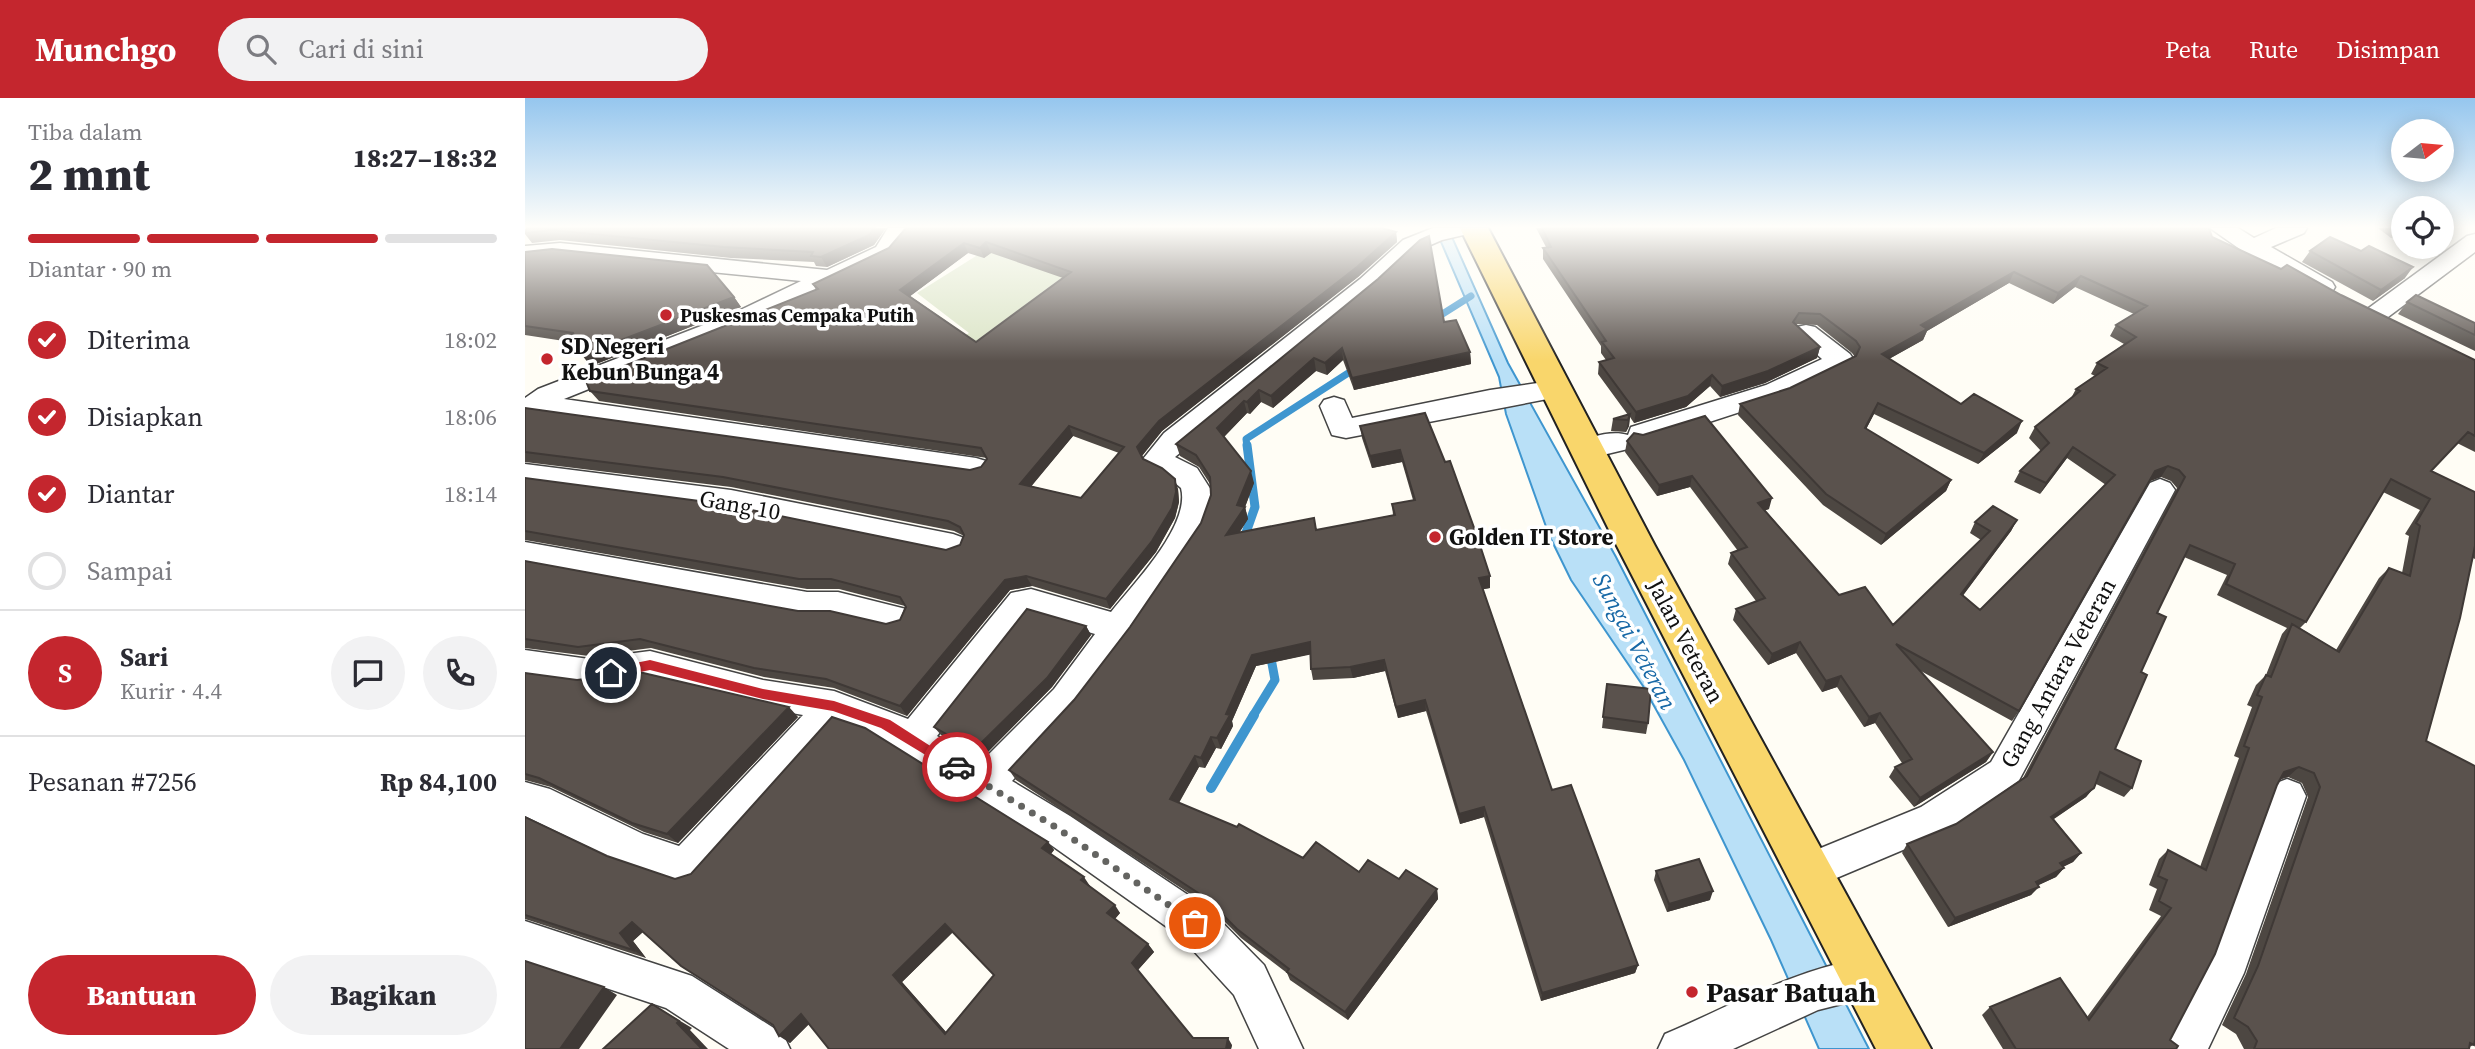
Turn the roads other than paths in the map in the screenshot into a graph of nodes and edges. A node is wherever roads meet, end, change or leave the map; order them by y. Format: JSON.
{"nodes":[{"id":1,"x":733,"y":272,"type":"edge"},
{"id":2,"x":787,"y":272,"type":"edge"},
{"id":3,"x":840,"y":272,"type":"edge"},
{"id":4,"x":1382,"y":272,"type":"edge"},
{"id":5,"x":1480,"y":272,"type":"edge"},
{"id":6,"x":2297,"y":272,"type":"edge"},
{"id":7,"x":2418,"y":272,"type":"edge"},
{"id":8,"x":830,"y":277,"type":"junction"},
{"id":9,"x":2357,"y":306,"type":"junction"},
{"id":10,"x":762,"y":309,"type":"junction"},
{"id":11,"x":2400,"y":328,"type":"edge"},
{"id":12,"x":1805,"y":333,"type":"edge"},
{"id":13,"x":1545,"y":391,"type":"junction"},
{"id":14,"x":1334,"y":406,"type":"dead end"},
{"id":15,"x":530,"y":408,"type":"edge"},
{"id":16,"x":1615,"y":442,"type":"junction"},
{"id":17,"x":977,"y":468,"type":"edge"},
{"id":18,"x":525,"y":474,"type":"edge"},
{"id":19,"x":2160,"y":490,"type":"dead end"},
{"id":20,"x":953,"y":546,"type":"edge"},
{"id":21,"x":525,"y":554,"type":"edge"},
{"id":22,"x":894,"y":618,"type":"dead end"},
{"id":23,"x":1121,"y":628,"type":"junction"},
{"id":24,"x":525,"y":664,"type":"edge"},
{"id":25,"x":828,"y":705,"type":"junction"},
{"id":26,"x":913,"y":740,"type":"junction"},
{"id":27,"x":982,"y":782,"type":"junction"},
{"id":28,"x":2287,"y":796,"type":"dead end"},
{"id":29,"x":525,"y":799,"type":"edge"},
{"id":30,"x":1808,"y":872,"type":"junction"},
{"id":31,"x":525,"y":941,"type":"edge"},
{"id":32,"x":1854,"y":980,"type":"junction"},
{"id":33,"x":1707,"y":1045,"type":"edge"},
{"id":34,"x":768,"y":1049,"type":"edge"},
{"id":35,"x":1281,"y":1049,"type":"edge"},
{"id":36,"x":1905,"y":1049,"type":"edge"},
{"id":37,"x":2185,"y":1049,"type":"edge"}],
"edges":[{"from":1,"to":10,"type":"street"},
{"from":2,"to":8,"type":"street"},
{"from":3,"to":8,"type":"street"},
{"from":4,"to":23,"type":"street"},
{"from":5,"to":13,"type":"main road","name":"Jalan Veteran"},
{"from":6,"to":9,"type":"street"},
{"from":7,"to":9,"type":"street"},
{"from":8,"to":10,"type":"street"},
{"from":9,"to":11,"type":"street"},
{"from":10,"to":15,"type":"street"},
{"from":12,"to":16,"type":"street"},
{"from":13,"to":14,"type":"street"},
{"from":13,"to":16,"type":"main road","name":"Jalan Veteran"},
{"from":15,"to":17,"type":"street"},
{"from":16,"to":30,"type":"main road","name":"Jalan Veteran"},
{"from":18,"to":20,"type":"street","name":"Gang 10"},
{"from":19,"to":30,"type":"street","name":"Gang Antara Veteran"},
{"from":21,"to":22,"type":"street"},
{"from":23,"to":26,"type":"street"},
{"from":23,"to":27,"type":"street"},
{"from":24,"to":25,"type":"street"},
{"from":25,"to":26,"type":"street"},
{"from":25,"to":29,"type":"street"},
{"from":26,"to":27,"type":"street"},
{"from":27,"to":35,"type":"street"},
{"from":28,"to":37,"type":"street"},
{"from":30,"to":32,"type":"main road","name":"Jalan Veteran"},
{"from":31,"to":34,"type":"street"},
{"from":32,"to":33,"type":"street"},
{"from":32,"to":36,"type":"main road","name":"Jalan Veteran"}]}
